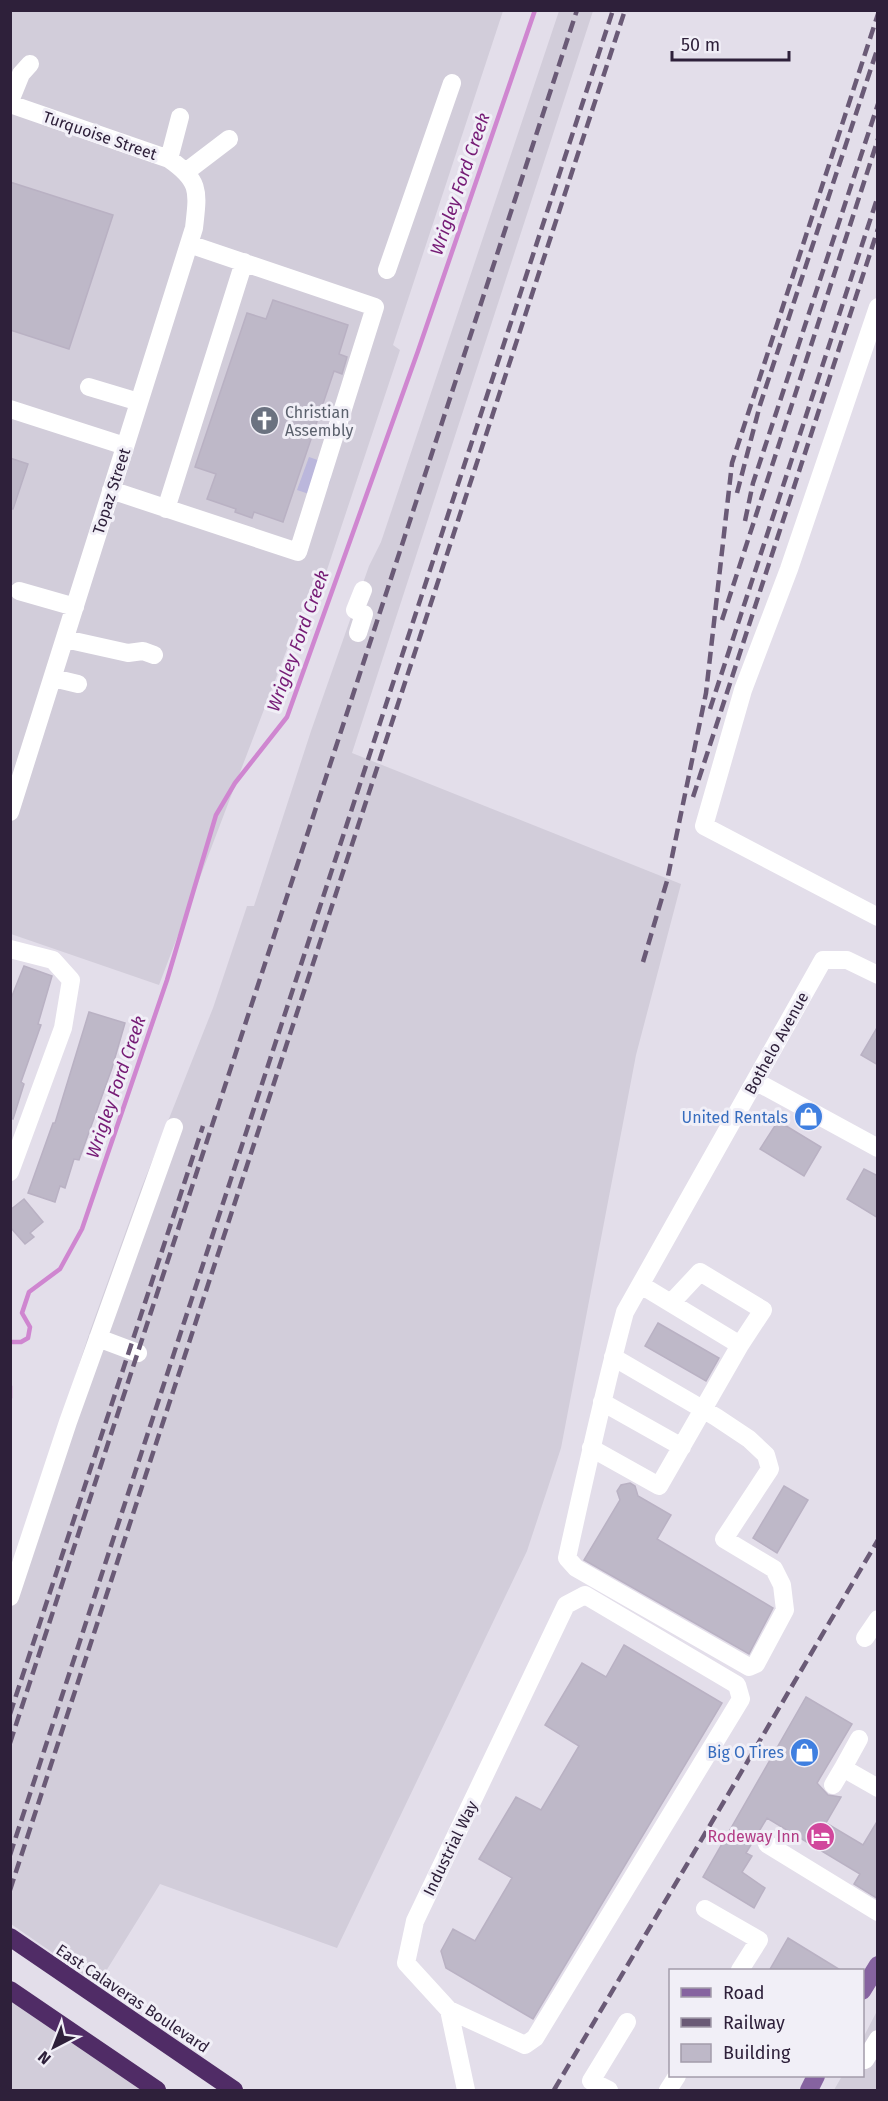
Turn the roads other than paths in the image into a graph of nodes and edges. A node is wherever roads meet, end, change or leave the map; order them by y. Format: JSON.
{"nodes":[{"id":1,"x":30,"y":64,"type":"dead end"},
{"id":2,"x":452,"y":83,"type":"dead end"},
{"id":3,"x":10,"y":103,"type":"edge"},
{"id":4,"x":180,"y":117,"type":"dead end"},
{"id":5,"x":229,"y":139,"type":"dead end"},
{"id":6,"x":169,"y":159,"type":"junction"},
{"id":7,"x":187,"y":171,"type":"junction"},
{"id":8,"x":189,"y":243,"type":"junction"},
{"id":9,"x":252,"y":258,"type":"junction"},
{"id":10,"x":387,"y":270,"type":"dead end"},
{"id":11,"x":878,"y":307,"type":"edge"},
{"id":12,"x":89,"y":387,"type":"dead end"},
{"id":13,"x":139,"y":402,"type":"junction"},
{"id":14,"x":10,"y":409,"type":"edge"},
{"id":15,"x":125,"y":446,"type":"junction"},
{"id":16,"x":111,"y":490,"type":"junction"},
{"id":17,"x":166,"y":508,"type":"junction"},
{"id":18,"x":363,"y":590,"type":"dead end"},
{"id":19,"x":19,"y":591,"type":"dead end"},
{"id":20,"x":75,"y":607,"type":"junction"},
{"id":21,"x":358,"y":633,"type":"dead end"},
{"id":22,"x":65,"y":639,"type":"junction"},
{"id":23,"x":154,"y":655,"type":"dead end"},
{"id":24,"x":53,"y":678,"type":"junction"},
{"id":25,"x":78,"y":684,"type":"dead end"},
{"id":26,"x":10,"y":812,"type":"edge"},
{"id":27,"x":878,"y":917,"type":"edge"},
{"id":28,"x":10,"y":949,"type":"edge"},
{"id":29,"x":878,"y":975,"type":"edge"},
{"id":30,"x":755,"y":1081,"type":"junction"},
{"id":31,"x":174,"y":1126,"type":"dead end"},
{"id":32,"x":878,"y":1148,"type":"edge"},
{"id":33,"x":10,"y":1172,"type":"edge"},
{"id":34,"x":641,"y":1285,"type":"junction"},
{"id":35,"x":671,"y":1303,"type":"junction"},
{"id":36,"x":98,"y":1338,"type":"junction"},
{"id":37,"x":740,"y":1345,"type":"junction"},
{"id":38,"x":138,"y":1353,"type":"dead end"},
{"id":39,"x":613,"y":1357,"type":"junction"},
{"id":40,"x":602,"y":1402,"type":"junction"},
{"id":41,"x":703,"y":1410,"type":"junction"},
{"id":42,"x":682,"y":1447,"type":"junction"},
{"id":43,"x":591,"y":1448,"type":"junction"},
{"id":44,"x":10,"y":1597,"type":"edge"},
{"id":45,"x":878,"y":1619,"type":"edge"},
{"id":46,"x":865,"y":1638,"type":"dead end"},
{"id":47,"x":859,"y":1739,"type":"dead end"},
{"id":48,"x":843,"y":1768,"type":"junction"},
{"id":49,"x":833,"y":1785,"type":"dead end"},
{"id":50,"x":878,"y":1788,"type":"edge"},
{"id":51,"x":766,"y":1844,"type":"dead end"},
{"id":52,"x":705,"y":1909,"type":"dead end"},
{"id":53,"x":878,"y":1912,"type":"edge"},
{"id":54,"x":10,"y":1938,"type":"edge"},
{"id":55,"x":877,"y":1968,"type":"edge"},
{"id":56,"x":741,"y":1969,"type":"edge"},
{"id":57,"x":864,"y":1988,"type":"edge"},
{"id":58,"x":10,"y":1990,"type":"edge"},
{"id":59,"x":449,"y":2010,"type":"junction"},
{"id":60,"x":627,"y":2022,"type":"dead end"},
{"id":61,"x":676,"y":2077,"type":"edge"},
{"id":62,"x":815,"y":2077,"type":"edge"},
{"id":63,"x":157,"y":2091,"type":"edge"},
{"id":64,"x":234,"y":2091,"type":"edge"},
{"id":65,"x":466,"y":2091,"type":"edge"},
{"id":66,"x":609,"y":2091,"type":"edge"},
{"id":67,"x":668,"y":2091,"type":"edge"},
{"id":68,"x":808,"y":2091,"type":"edge"}],
"edges":[{"from":1,"to":3,"type":"street"},
{"from":2,"to":10,"type":"street"},
{"from":3,"to":6,"type":"street","name":"Turquoise Street"},
{"from":4,"to":6,"type":"street"},
{"from":5,"to":7,"type":"street"},
{"from":6,"to":7,"type":"street","name":"Turquoise Street"},
{"from":7,"to":8,"type":"street","name":"Topaz Street"},
{"from":8,"to":9,"type":"street"},
{"from":8,"to":13,"type":"street","name":"Topaz Street"},
{"from":9,"to":17,"type":"street"},
{"from":9,"to":17,"type":"street"},
{"from":11,"to":27,"type":"street"},
{"from":12,"to":13,"type":"street"},
{"from":13,"to":15,"type":"street","name":"Topaz Street"},
{"from":14,"to":15,"type":"street"},
{"from":15,"to":16,"type":"street","name":"Topaz Street"},
{"from":16,"to":17,"type":"street"},
{"from":16,"to":20,"type":"street","name":"Topaz Street"},
{"from":18,"to":21,"type":"street"},
{"from":19,"to":20,"type":"street"},
{"from":20,"to":22,"type":"street","name":"Topaz Street"},
{"from":22,"to":23,"type":"street"},
{"from":22,"to":24,"type":"street","name":"Topaz Street"},
{"from":24,"to":25,"type":"street"},
{"from":24,"to":26,"type":"street","name":"Topaz Street"},
{"from":28,"to":33,"type":"street"},
{"from":29,"to":30,"type":"street","name":"Bothelo Avenue"},
{"from":30,"to":32,"type":"street"},
{"from":30,"to":34,"type":"street","name":"Bothelo Avenue"},
{"from":31,"to":36,"type":"street"},
{"from":34,"to":35,"type":"street"},
{"from":34,"to":39,"type":"street","name":"Bothelo Avenue"},
{"from":35,"to":37,"type":"street"},
{"from":35,"to":37,"type":"street"},
{"from":36,"to":38,"type":"street"},
{"from":36,"to":44,"type":"street"},
{"from":37,"to":41,"type":"street"},
{"from":39,"to":40,"type":"street","name":"Bothelo Avenue"},
{"from":39,"to":41,"type":"street"},
{"from":40,"to":42,"type":"street"},
{"from":40,"to":43,"type":"street","name":"Bothelo Avenue"},
{"from":41,"to":42,"type":"street"},
{"from":41,"to":43,"type":"street","name":"Bothelo Avenue"},
{"from":42,"to":43,"type":"street"},
{"from":45,"to":46,"type":"street"},
{"from":47,"to":48,"type":"street"},
{"from":48,"to":49,"type":"street"},
{"from":48,"to":50,"type":"street"},
{"from":51,"to":53,"type":"street"},
{"from":52,"to":56,"type":"street"},
{"from":54,"to":64,"type":"highway","name":"East Calaveras Boulevard"},
{"from":55,"to":57,"type":"main road"},
{"from":58,"to":63,"type":"highway"},
{"from":59,"to":59,"type":"street","name":"Industrial Way"},
{"from":59,"to":65,"type":"street"},
{"from":60,"to":66,"type":"street"},
{"from":61,"to":67,"type":"street"},
{"from":62,"to":68,"type":"main road"}]}
